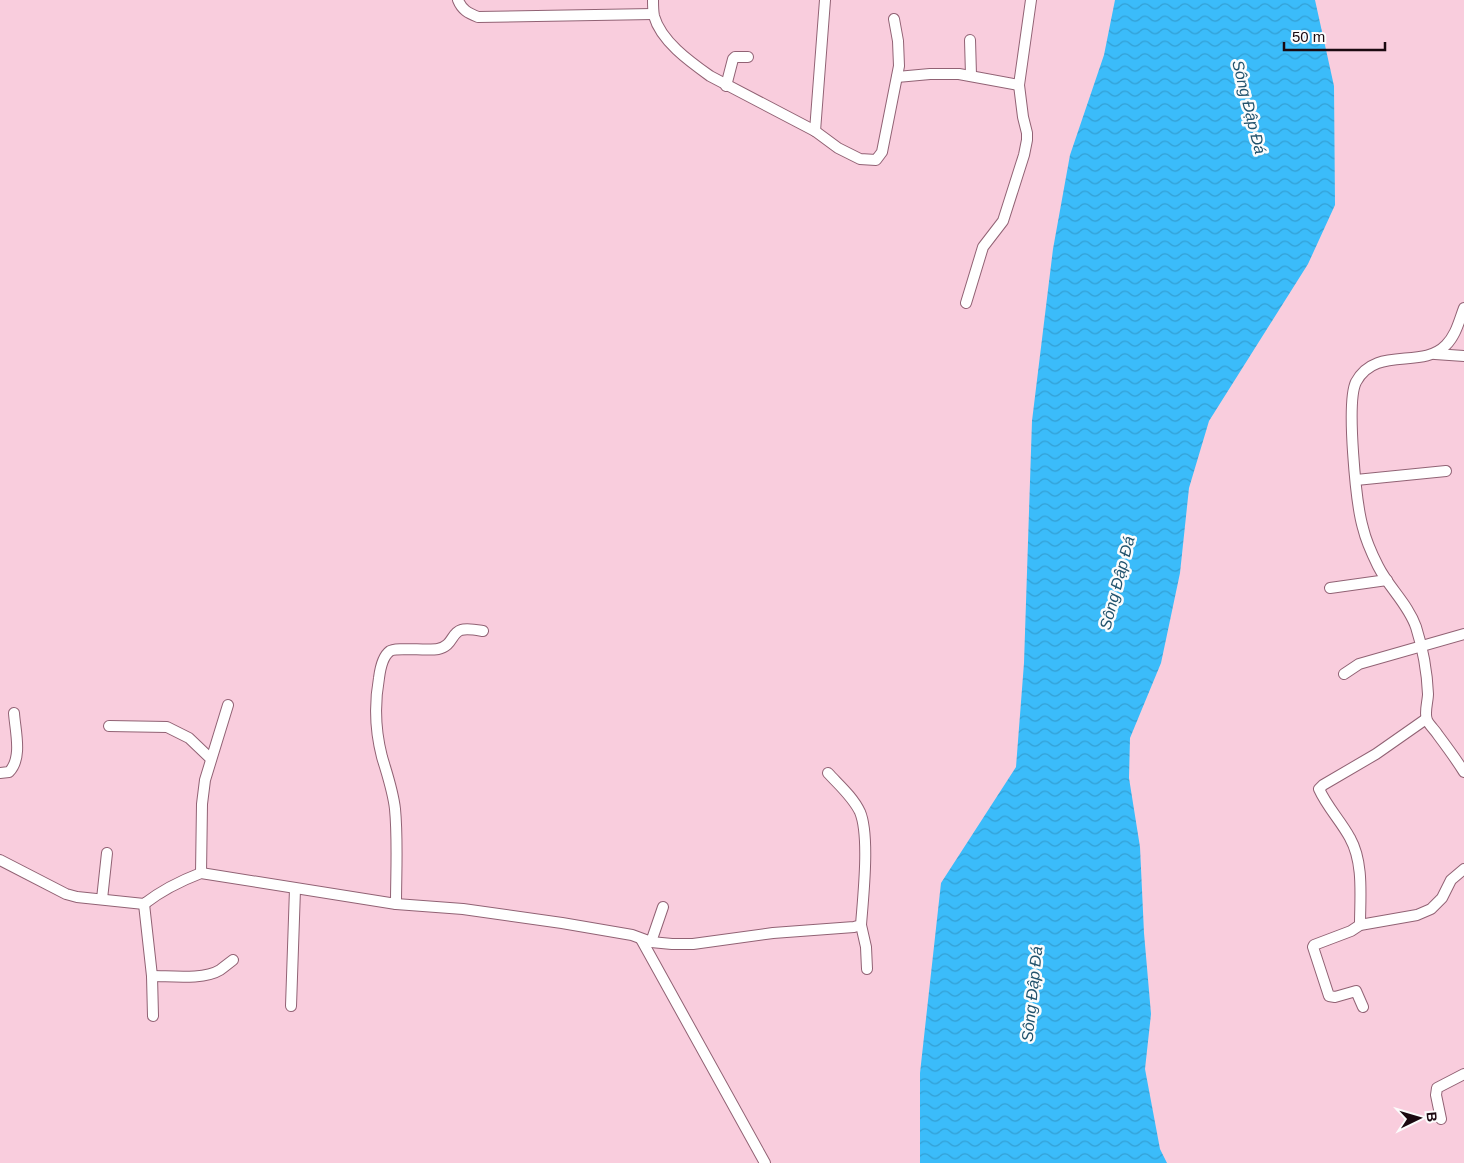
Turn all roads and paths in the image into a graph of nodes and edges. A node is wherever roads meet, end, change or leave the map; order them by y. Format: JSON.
{"nodes":[{"id":1,"x":458,"y":0,"type":"edge"},
{"id":2,"x":653,"y":0,"type":"edge"},
{"id":3,"x":826,"y":0,"type":"edge"},
{"id":4,"x":1031,"y":0,"type":"edge"},
{"id":5,"x":653,"y":14,"type":"junction"},
{"id":6,"x":894,"y":19,"type":"dead end"},
{"id":7,"x":970,"y":40,"type":"dead end"},
{"id":8,"x":748,"y":57,"type":"dead end"},
{"id":9,"x":971,"y":76,"type":"junction"},
{"id":10,"x":897,"y":78,"type":"junction"},
{"id":11,"x":1019,"y":85,"type":"junction"},
{"id":12,"x":726,"y":86,"type":"junction"},
{"id":13,"x":814,"y":131,"type":"junction"},
{"id":14,"x":966,"y":303,"type":"dead end"},
{"id":15,"x":1464,"y":308,"type":"edge"},
{"id":16,"x":1435,"y":354,"type":"junction"},
{"id":17,"x":1464,"y":356,"type":"edge"},
{"id":18,"x":1446,"y":471,"type":"dead end"},
{"id":19,"x":1356,"y":480,"type":"junction"},
{"id":20,"x":1387,"y":580,"type":"junction"},
{"id":21,"x":1330,"y":588,"type":"dead end"},
{"id":22,"x":483,"y":631,"type":"dead end"},
{"id":23,"x":1464,"y":634,"type":"edge"},
{"id":24,"x":1421,"y":646,"type":"junction"},
{"id":25,"x":1344,"y":674,"type":"dead end"},
{"id":26,"x":228,"y":705,"type":"dead end"},
{"id":27,"x":14,"y":713,"type":"dead end"},
{"id":28,"x":1426,"y":719,"type":"junction"},
{"id":29,"x":109,"y":726,"type":"dead end"},
{"id":30,"x":211,"y":759,"type":"junction"},
{"id":31,"x":1461,"y":760,"type":"edge"},
{"id":32,"x":1464,"y":772,"type":"edge"},
{"id":33,"x":0,"y":773,"type":"edge"},
{"id":34,"x":828,"y":773,"type":"dead end"},
{"id":35,"x":107,"y":854,"type":"dead end"},
{"id":36,"x":0,"y":860,"type":"edge"},
{"id":37,"x":1464,"y":869,"type":"edge"},
{"id":38,"x":201,"y":873,"type":"junction"},
{"id":39,"x":295,"y":889,"type":"junction"},
{"id":40,"x":102,"y":899,"type":"junction"},
{"id":41,"x":144,"y":904,"type":"junction"},
{"id":42,"x":396,"y":904,"type":"junction"},
{"id":43,"x":663,"y":907,"type":"dead end"},
{"id":44,"x":861,"y":925,"type":"junction"},
{"id":45,"x":1360,"y":925,"type":"junction"},
{"id":46,"x":646,"y":940,"type":"junction"},
{"id":47,"x":233,"y":960,"type":"dead end"},
{"id":48,"x":867,"y":969,"type":"dead end"},
{"id":49,"x":152,"y":976,"type":"junction"},
{"id":50,"x":291,"y":1006,"type":"dead end"},
{"id":51,"x":1362,"y":1007,"type":"dead end"},
{"id":52,"x":153,"y":1016,"type":"dead end"},
{"id":53,"x":1464,"y":1074,"type":"edge"},
{"id":54,"x":1441,"y":1120,"type":"dead end"},
{"id":55,"x":765,"y":1163,"type":"edge"}],
"edges":[{"from":1,"to":5,"type":"street"},
{"from":2,"to":5,"type":"street"},
{"from":3,"to":13,"type":"street"},
{"from":4,"to":11,"type":"street"},
{"from":5,"to":12,"type":"street"},
{"from":6,"to":10,"type":"street"},
{"from":7,"to":9,"type":"street"},
{"from":8,"to":12,"type":"street"},
{"from":9,"to":10,"type":"street"},
{"from":9,"to":11,"type":"street"},
{"from":10,"to":13,"type":"street"},
{"from":11,"to":14,"type":"street"},
{"from":12,"to":13,"type":"street"},
{"from":15,"to":16,"type":"street"},
{"from":16,"to":17,"type":"street"},
{"from":16,"to":19,"type":"street"},
{"from":18,"to":19,"type":"street"},
{"from":19,"to":20,"type":"street"},
{"from":20,"to":21,"type":"street"},
{"from":20,"to":24,"type":"street"},
{"from":22,"to":42,"type":"street"},
{"from":23,"to":24,"type":"street"},
{"from":24,"to":25,"type":"street"},
{"from":24,"to":28,"type":"street"},
{"from":26,"to":30,"type":"street"},
{"from":27,"to":33,"type":"street"},
{"from":28,"to":31,"type":"street"},
{"from":28,"to":45,"type":"street"},
{"from":29,"to":30,"type":"street"},
{"from":30,"to":38,"type":"street"},
{"from":31,"to":32,"type":"street"},
{"from":34,"to":44,"type":"street"},
{"from":35,"to":40,"type":"street"},
{"from":36,"to":40,"type":"street"},
{"from":37,"to":45,"type":"street"},
{"from":38,"to":39,"type":"street"},
{"from":38,"to":41,"type":"street"},
{"from":39,"to":42,"type":"street"},
{"from":39,"to":50,"type":"street"},
{"from":40,"to":41,"type":"street"},
{"from":41,"to":49,"type":"street"},
{"from":42,"to":46,"type":"street"},
{"from":43,"to":46,"type":"street"},
{"from":44,"to":46,"type":"street"},
{"from":44,"to":48,"type":"street"},
{"from":45,"to":51,"type":"street"},
{"from":46,"to":55,"type":"street"},
{"from":47,"to":49,"type":"street"},
{"from":49,"to":52,"type":"street"},
{"from":53,"to":54,"type":"street"}]}
